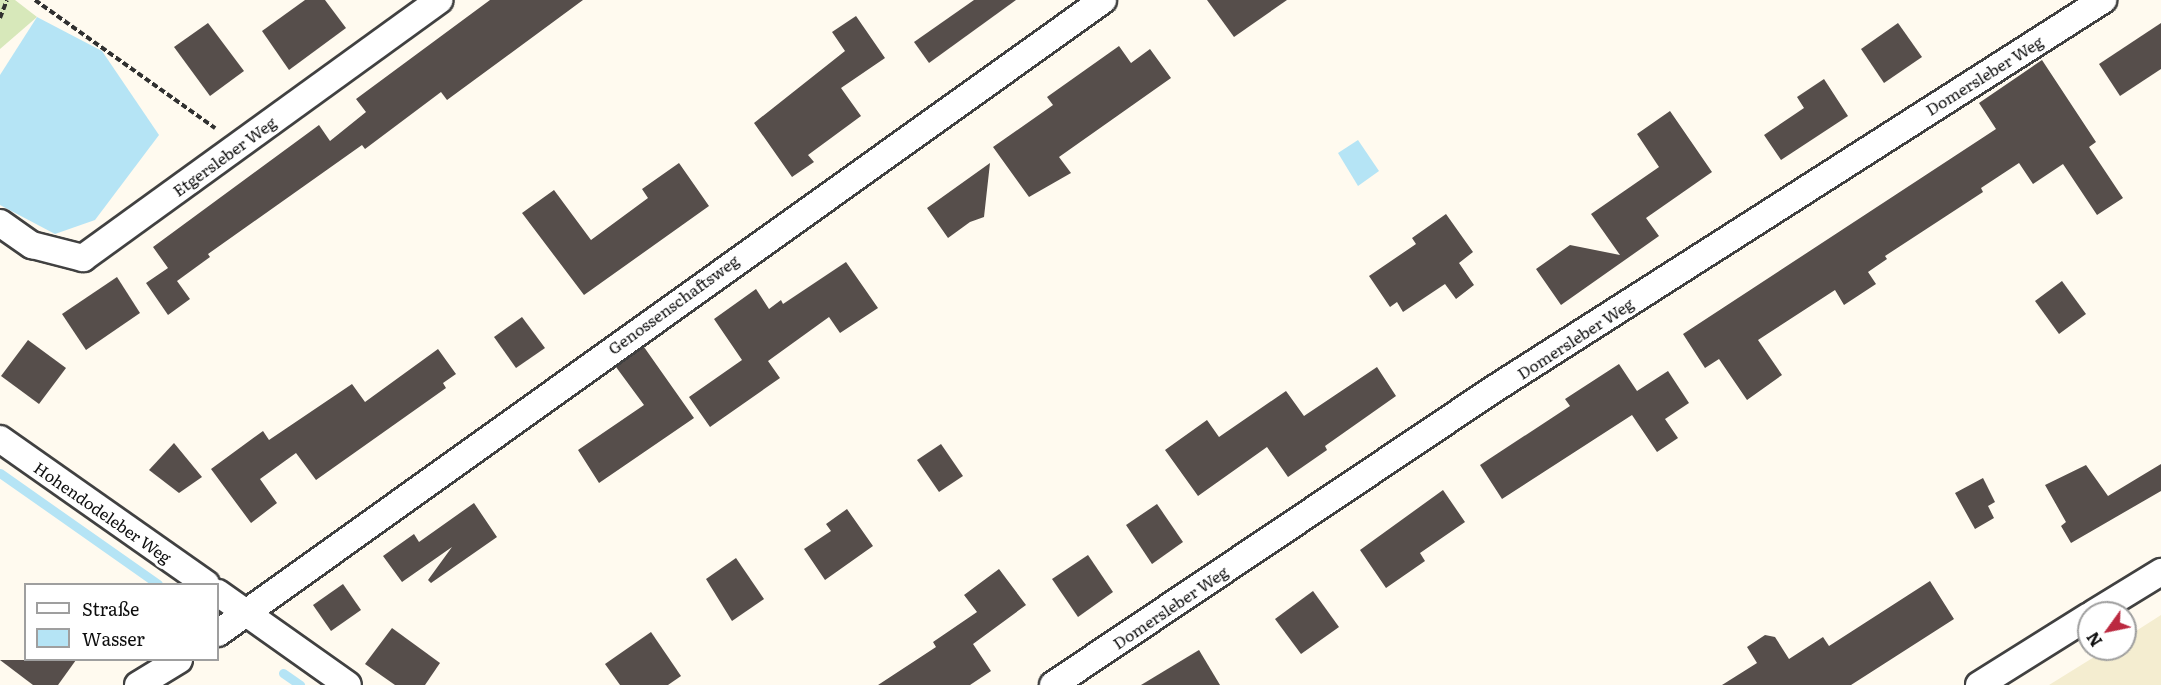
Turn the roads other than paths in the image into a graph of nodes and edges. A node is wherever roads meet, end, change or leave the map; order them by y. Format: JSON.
{"nodes":[{"id":1,"x":439,"y":0,"type":"edge"},
{"id":2,"x":1103,"y":0,"type":"edge"},
{"id":3,"x":2103,"y":0,"type":"edge"},
{"id":4,"x":0,"y":223,"type":"edge"},
{"id":5,"x":0,"y":439,"type":"edge"},
{"id":6,"x":2161,"y":572,"type":"edge"},
{"id":7,"x":203,"y":583,"type":"edge"},
{"id":8,"x":219,"y":594,"type":"edge"},
{"id":9,"x":2114,"y":601,"type":"edge"},
{"id":10,"x":244,"y":612,"type":"junction"},
{"id":11,"x":2077,"y":624,"type":"edge"},
{"id":12,"x":219,"y":632,"type":"edge"},
{"id":13,"x":177,"y":661,"type":"edge"},
{"id":14,"x":138,"y":685,"type":"edge"},
{"id":15,"x":348,"y":685,"type":"edge"},
{"id":16,"x":1053,"y":685,"type":"edge"},
{"id":17,"x":1979,"y":685,"type":"edge"}],
"edges":[{"from":1,"to":4,"type":"street","name":"Etgersleber Weg"},
{"from":2,"to":10,"type":"street","name":"Genossenschaftsweg"},
{"from":3,"to":16,"type":"street","name":"Domersleber Weg"},
{"from":5,"to":7,"type":"street","name":"Hohendodeleber Weg"},
{"from":6,"to":9,"type":"street"},
{"from":8,"to":10,"type":"street"},
{"from":10,"to":12,"type":"street","name":"Genossenschaftsweg"},
{"from":10,"to":15,"type":"street"},
{"from":11,"to":17,"type":"street"},
{"from":13,"to":14,"type":"street"}]}
